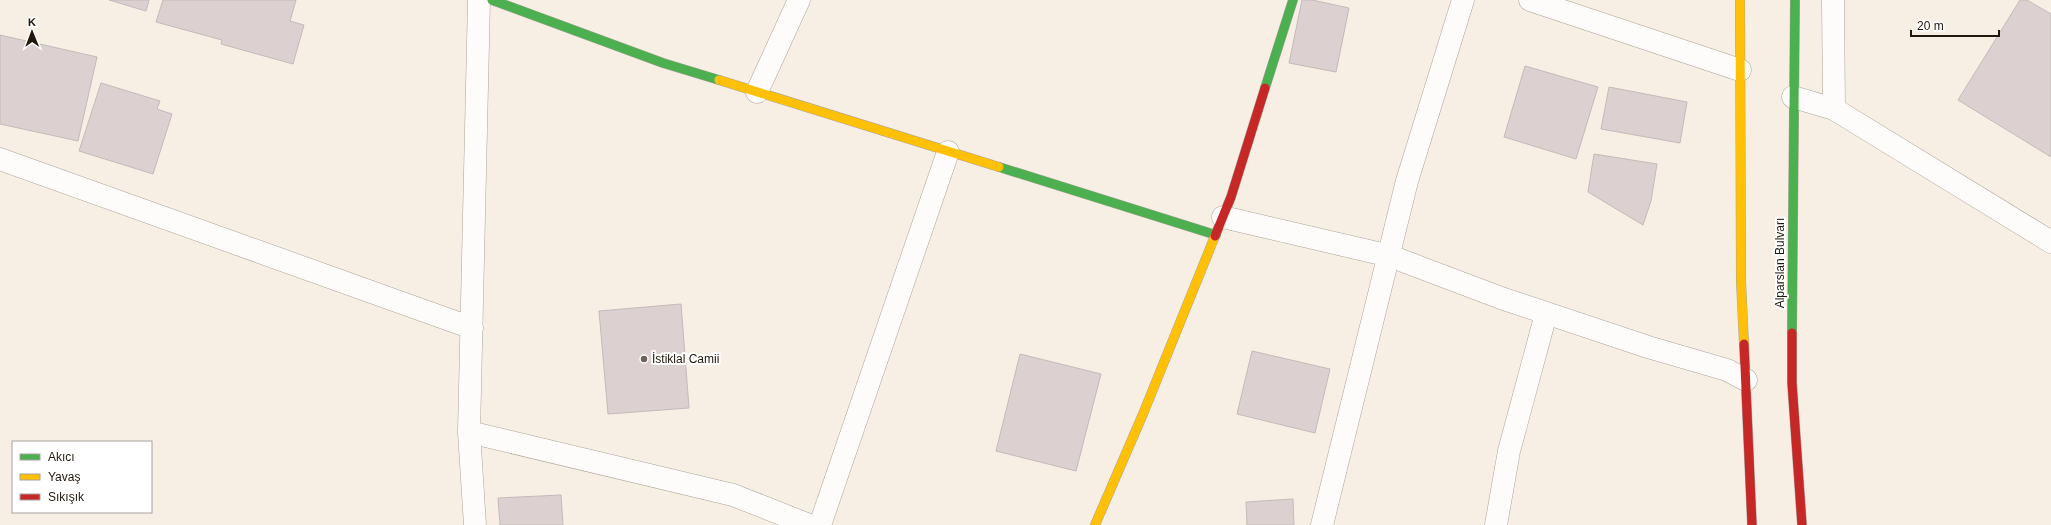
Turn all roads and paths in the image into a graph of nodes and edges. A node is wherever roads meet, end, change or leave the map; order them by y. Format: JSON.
{"nodes":[{"id":1,"x":479,"y":0,"type":"edge"},
{"id":2,"x":492,"y":0,"type":"edge"},
{"id":3,"x":799,"y":0,"type":"edge"},
{"id":4,"x":1293,"y":0,"type":"edge"},
{"id":5,"x":1463,"y":0,"type":"edge"},
{"id":6,"x":1530,"y":0,"type":"edge"},
{"id":7,"x":1740,"y":0,"type":"edge"},
{"id":8,"x":1795,"y":0,"type":"edge"},
{"id":9,"x":1833,"y":0,"type":"edge"},
{"id":10,"x":1740,"y":70,"type":"junction"},
{"id":11,"x":757,"y":92,"type":"junction"},
{"id":12,"x":1793,"y":97,"type":"junction"},
{"id":13,"x":1834,"y":109,"type":"junction"},
{"id":14,"x":948,"y":152,"type":"junction"},
{"id":15,"x":0,"y":159,"type":"edge"},
{"id":16,"x":1219,"y":226,"type":"junction"},
{"id":17,"x":2051,"y":242,"type":"edge"},
{"id":18,"x":1390,"y":256,"type":"junction"},
{"id":19,"x":1546,"y":314,"type":"junction"},
{"id":20,"x":472,"y":328,"type":"junction"},
{"id":21,"x":1746,"y":380,"type":"junction"},
{"id":22,"x":469,"y":432,"type":"junction"},
{"id":23,"x":475,"y":525,"type":"edge"},
{"id":24,"x":809,"y":525,"type":"edge"},
{"id":25,"x":820,"y":525,"type":"edge"},
{"id":26,"x":1095,"y":525,"type":"edge"},
{"id":27,"x":1322,"y":525,"type":"edge"},
{"id":28,"x":1496,"y":525,"type":"edge"},
{"id":29,"x":1752,"y":525,"type":"edge"},
{"id":30,"x":1802,"y":525,"type":"edge"}],
"edges":[{"from":1,"to":20,"type":"street"},
{"from":2,"to":11,"type":"street"},
{"from":3,"to":11,"type":"street"},
{"from":4,"to":16,"type":"street"},
{"from":5,"to":18,"type":"street"},
{"from":6,"to":10,"type":"street"},
{"from":7,"to":10,"type":"street"},
{"from":8,"to":12,"type":"street","name":"Alparslan Bulvarı"},
{"from":9,"to":13,"type":"street"},
{"from":10,"to":21,"type":"street"},
{"from":11,"to":14,"type":"street"},
{"from":12,"to":13,"type":"street"},
{"from":12,"to":30,"type":"street","name":"Alparslan Bulvarı"},
{"from":13,"to":17,"type":"street"},
{"from":14,"to":16,"type":"street"},
{"from":14,"to":25,"type":"street"},
{"from":15,"to":20,"type":"street"},
{"from":16,"to":18,"type":"street"},
{"from":16,"to":26,"type":"street"},
{"from":18,"to":19,"type":"street"},
{"from":18,"to":27,"type":"street"},
{"from":19,"to":21,"type":"street"},
{"from":19,"to":28,"type":"street"},
{"from":20,"to":22,"type":"street"},
{"from":21,"to":29,"type":"street"},
{"from":22,"to":23,"type":"street"},
{"from":22,"to":24,"type":"street"}]}
